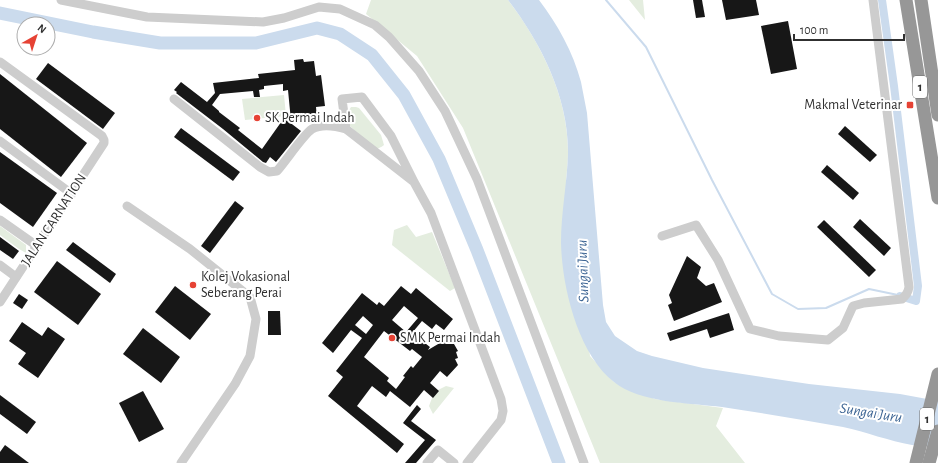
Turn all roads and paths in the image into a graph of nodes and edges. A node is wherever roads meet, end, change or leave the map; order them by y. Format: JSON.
{"nodes":[{"id":1,"x":60,"y":0,"type":"edge"},
{"id":2,"x":873,"y":0,"type":"edge"},
{"id":3,"x":906,"y":0,"type":"edge"},
{"id":4,"x":921,"y":0,"type":"edge"},
{"id":5,"x":0,"y":62,"type":"edge"},
{"id":6,"x":174,"y":99,"type":"dead end"},
{"id":7,"x":938,"y":115,"type":"edge"},
{"id":8,"x":346,"y":129,"type":"junction"},
{"id":9,"x":0,"y":141,"type":"edge"},
{"id":10,"x":414,"y":182,"type":"junction"},
{"id":11,"x":72,"y":194,"type":"junction"},
{"id":12,"x":938,"y":198,"type":"edge"},
{"id":13,"x":127,"y":206,"type":"dead end"},
{"id":14,"x":0,"y":220,"type":"edge"},
{"id":15,"x":662,"y":236,"type":"dead end"},
{"id":16,"x":37,"y":246,"type":"junction"},
{"id":17,"x":0,"y":265,"type":"edge"},
{"id":18,"x":16,"y":277,"type":"junction"},
{"id":19,"x":0,"y":302,"type":"edge"},
{"id":20,"x":937,"y":379,"type":"edge"},
{"id":21,"x":938,"y":431,"type":"edge"},
{"id":22,"x":924,"y":460,"type":"edge"},
{"id":23,"x":181,"y":463,"type":"edge"},
{"id":24,"x":426,"y":463,"type":"edge"},
{"id":25,"x":454,"y":463,"type":"edge"},
{"id":26,"x":467,"y":463,"type":"edge"},
{"id":27,"x":584,"y":463,"type":"edge"}],
"edges":[{"from":1,"to":27,"type":"street"},
{"from":2,"to":15,"type":"street"},
{"from":3,"to":12,"type":"highway","number":"1"},
{"from":4,"to":7,"type":"highway","number":"1"},
{"from":5,"to":11,"type":"street","name":"JALAN CARNATION"},
{"from":6,"to":8,"type":"street"},
{"from":8,"to":10,"type":"street"},
{"from":8,"to":10,"type":"street"},
{"from":9,"to":11,"type":"street"},
{"from":10,"to":26,"type":"street"},
{"from":11,"to":16,"type":"street","name":"JALAN CARNATION"},
{"from":13,"to":23,"type":"street"},
{"from":14,"to":16,"type":"street"},
{"from":16,"to":18,"type":"street","name":"JALAN CARNATION"},
{"from":17,"to":18,"type":"street"},
{"from":18,"to":19,"type":"street","name":"JALAN CARNATION"},
{"from":20,"to":22,"type":"highway","number":"1"},
{"from":21,"to":22,"type":"highway","number":"1"},
{"from":24,"to":25,"type":"street"}]}
